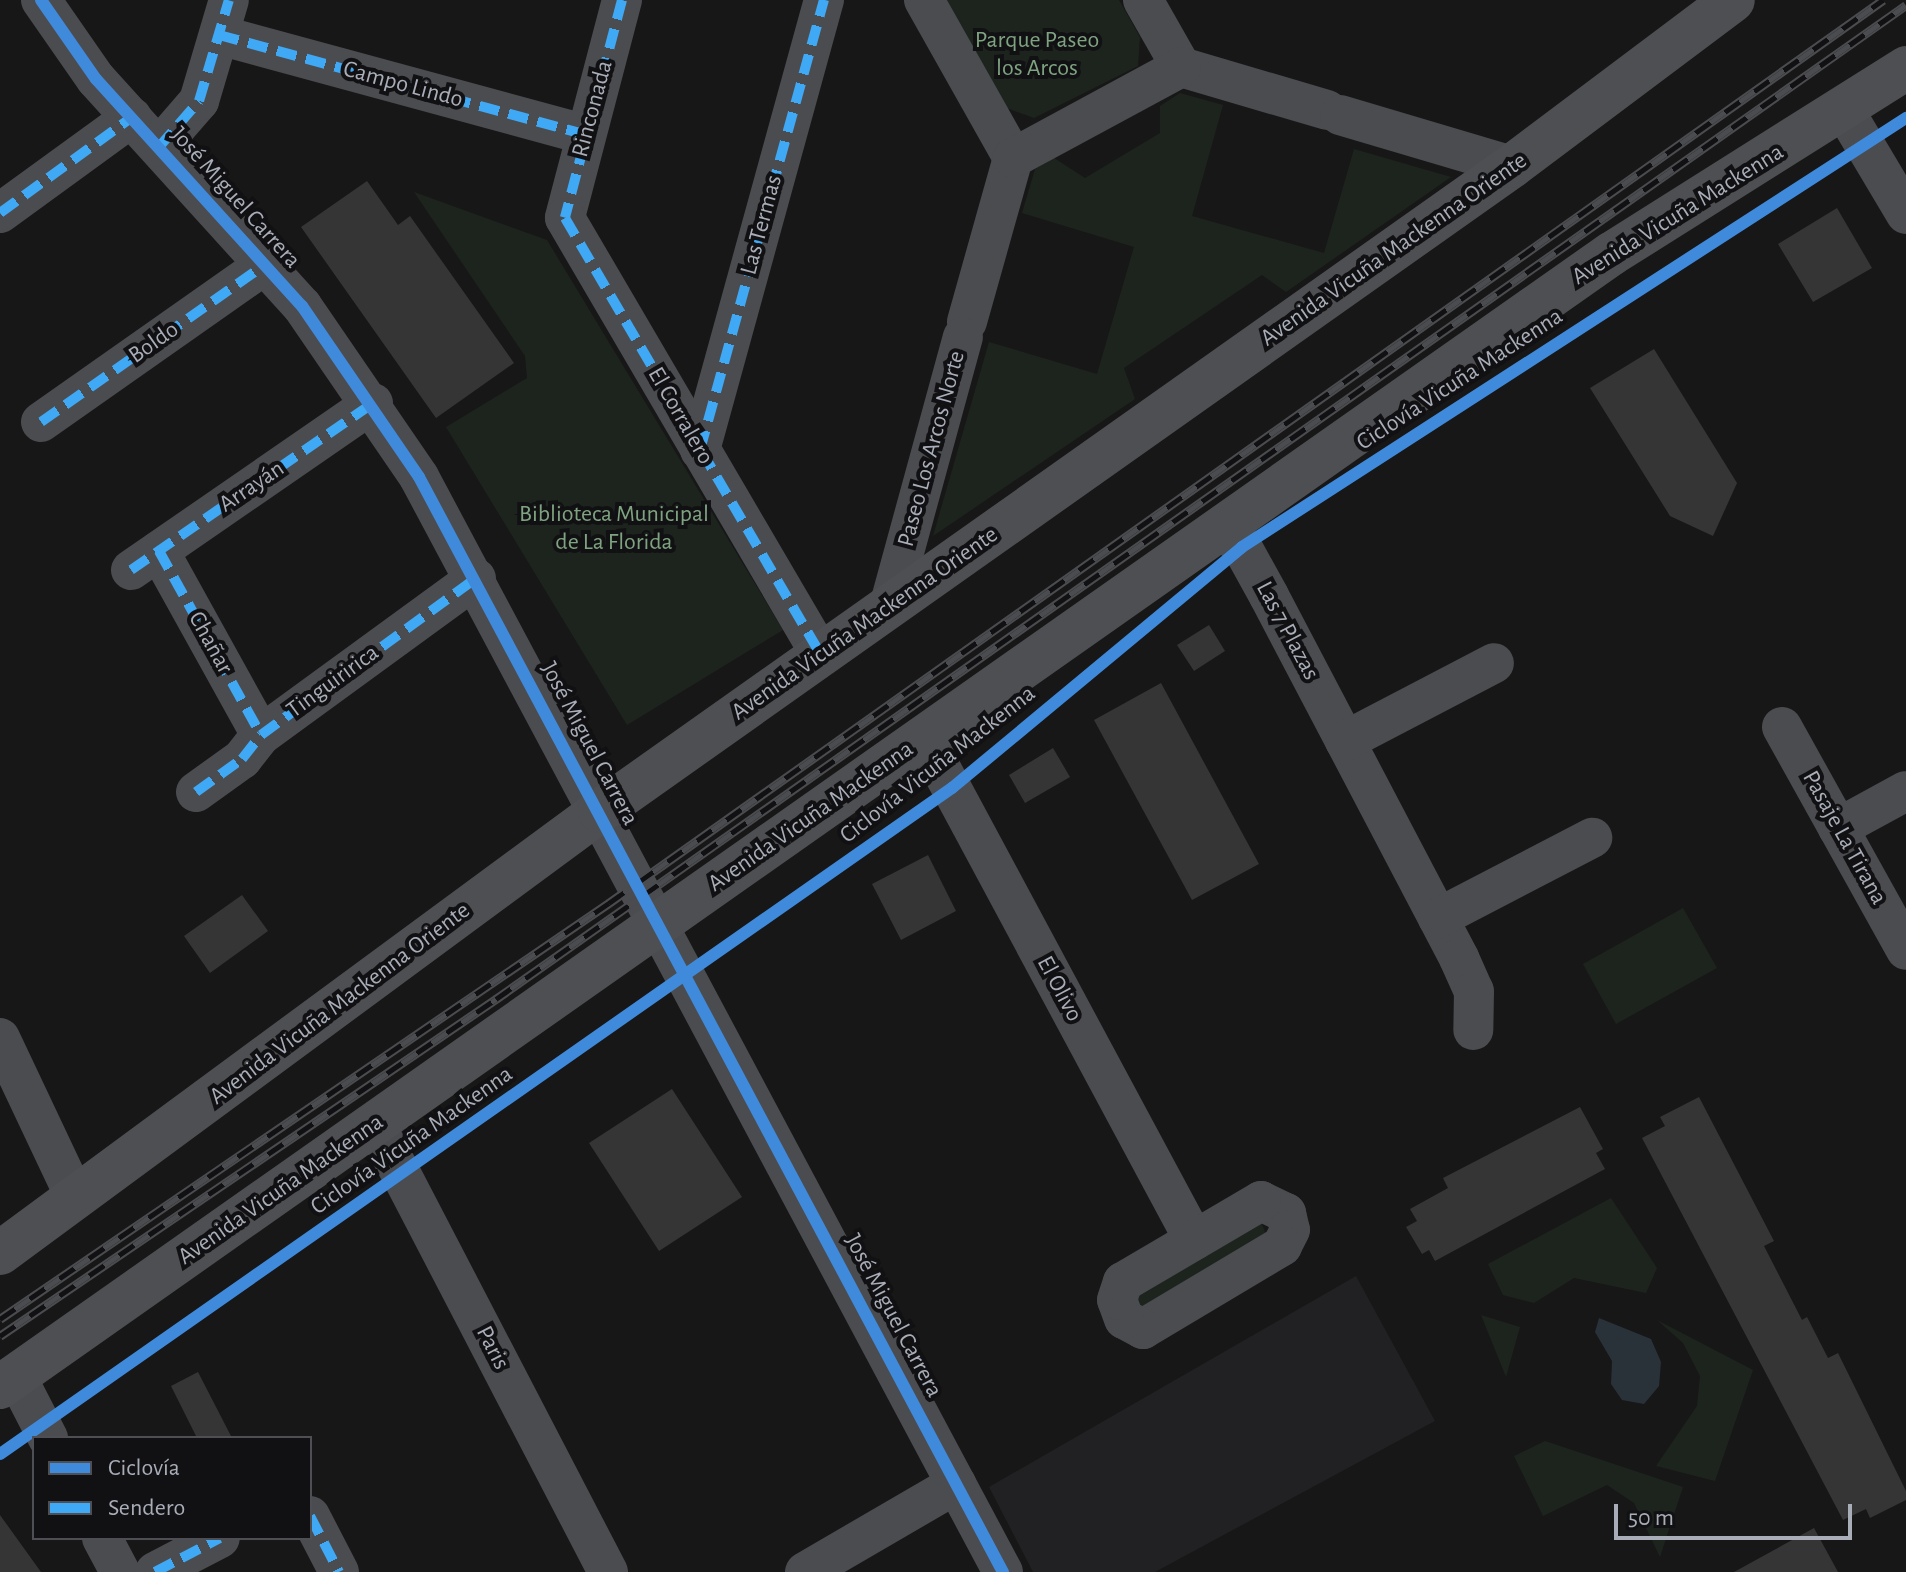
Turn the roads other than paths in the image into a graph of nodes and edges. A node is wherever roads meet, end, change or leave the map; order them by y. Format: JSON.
{"nodes":[{"id":1,"x":41,"y":0,"type":"edge"},
{"id":2,"x":622,"y":0,"type":"edge"},
{"id":3,"x":824,"y":0,"type":"edge"},
{"id":4,"x":924,"y":0,"type":"edge"},
{"id":5,"x":1143,"y":0,"type":"edge"},
{"id":6,"x":1733,"y":0,"type":"edge"},
{"id":7,"x":224,"y":18,"type":"edge"},
{"id":8,"x":1181,"y":67,"type":"junction"},
{"id":9,"x":1906,"y":68,"type":"edge"},
{"id":10,"x":1844,"y":110,"type":"junction"},
{"id":11,"x":132,"y":117,"type":"junction"},
{"id":12,"x":586,"y":135,"type":"junction"},
{"id":13,"x":159,"y":147,"type":"junction"},
{"id":14,"x":1013,"y":158,"type":"junction"},
{"id":15,"x":1512,"y":166,"type":"junction"},
{"id":16,"x":0,"y":213,"type":"edge"},
{"id":17,"x":1906,"y":214,"type":"edge"},
{"id":18,"x":565,"y":218,"type":"joint"},
{"id":19,"x":266,"y":264,"type":"junction"},
{"id":20,"x":373,"y":403,"type":"junction"},
{"id":21,"x":41,"y":422,"type":"dead end"},
{"id":22,"x":700,"y":450,"type":"junction"},
{"id":23,"x":1221,"y":528,"type":"junction"},
{"id":24,"x":145,"y":560,"type":"joint"},
{"id":25,"x":476,"y":578,"type":"junction"},
{"id":26,"x":889,"y":607,"type":"junction"},
{"id":27,"x":821,"y":655,"type":"junction"},
{"id":28,"x":1494,"y":663,"type":"dead end"},
{"id":29,"x":1782,"y":727,"type":"dead end"},
{"id":30,"x":261,"y":735,"type":"junction"},
{"id":31,"x":924,"y":737,"type":"junction"},
{"id":32,"x":1345,"y":741,"type":"junction"},
{"id":33,"x":1906,"y":791,"type":"edge"},
{"id":34,"x":196,"y":792,"type":"dead end"},
{"id":35,"x":600,"y":811,"type":"junction"},
{"id":36,"x":1838,"y":828,"type":"junction"},
{"id":37,"x":1592,"y":838,"type":"dead end"},
{"id":38,"x":1438,"y":918,"type":"junction"},
{"id":39,"x":659,"y":922,"type":"junction"},
{"id":40,"x":1906,"y":950,"type":"edge"},
{"id":41,"x":1473,"y":1030,"type":"dead end"},
{"id":42,"x":0,"y":1038,"type":"edge"},
{"id":43,"x":375,"y":1124,"type":"junction"},
{"id":44,"x":76,"y":1199,"type":"junction"},
{"id":45,"x":1194,"y":1240,"type":"dead end"},
{"id":46,"x":0,"y":1253,"type":"edge"},
{"id":47,"x":8,"y":1382,"type":"edge"},
{"id":48,"x":47,"y":1436,"type":"edge"},
{"id":49,"x":956,"y":1484,"type":"junction"},
{"id":50,"x":312,"y":1520,"type":"edge"},
{"id":51,"x":103,"y":1540,"type":"edge"},
{"id":52,"x":216,"y":1540,"type":"edge"},
{"id":53,"x":120,"y":1572,"type":"edge"},
{"id":54,"x":155,"y":1572,"type":"edge"},
{"id":55,"x":339,"y":1572,"type":"edge"},
{"id":56,"x":608,"y":1572,"type":"edge"},
{"id":57,"x":805,"y":1572,"type":"edge"},
{"id":58,"x":1003,"y":1572,"type":"edge"}],
"edges":[{"from":1,"to":11,"type":"street","name":"José Miguel Carrera"},
{"from":2,"to":12,"type":"street","name":"Rinconada"},
{"from":3,"to":22,"type":"street","name":"Las Termas"},
{"from":4,"to":14,"type":"street"},
{"from":5,"to":8,"type":"street"},
{"from":6,"to":15,"type":"main road","name":"Avenida Vicuña Mackenna Oriente"},
{"from":7,"to":12,"type":"street","name":"Campo Lindo"},
{"from":7,"to":13,"type":"street"},
{"from":8,"to":14,"type":"street"},
{"from":8,"to":15,"type":"street"},
{"from":9,"to":10,"type":"main road","name":"Avenida Vicuña Mackenna"},
{"from":10,"to":17,"type":"street"},
{"from":10,"to":23,"type":"main road","name":"Avenida Vicuña Mackenna"},
{"from":11,"to":13,"type":"street","name":"José Miguel Carrera"},
{"from":11,"to":16,"type":"street"},
{"from":12,"to":18,"type":"street","name":"Rinconada"},
{"from":13,"to":19,"type":"street","name":"José Miguel Carrera"},
{"from":14,"to":26,"type":"street","name":"Paseo Los Arcos Norte"},
{"from":15,"to":26,"type":"main road","name":"Avenida Vicuña Mackenna Oriente"},
{"from":18,"to":22,"type":"street","name":"El Corralero"},
{"from":19,"to":20,"type":"street","name":"José Miguel Carrera"},
{"from":19,"to":21,"type":"street","name":"Boldo"},
{"from":20,"to":24,"type":"street","name":"Arrayán"},
{"from":20,"to":25,"type":"street","name":"José Miguel Carrera"},
{"from":22,"to":27,"type":"street","name":"El Corralero"},
{"from":23,"to":31,"type":"main road","name":"Avenida Vicuña Mackenna"},
{"from":23,"to":32,"type":"street","name":"Las 7 Plazas"},
{"from":24,"to":30,"type":"street","name":"Chañar"},
{"from":25,"to":30,"type":"street","name":"Tinguiririca"},
{"from":25,"to":35,"type":"street","name":"José Miguel Carrera"},
{"from":26,"to":27,"type":"main road","name":"Avenida Vicuña Mackenna Oriente"},
{"from":27,"to":35,"type":"main road","name":"Avenida Vicuña Mackenna Oriente"},
{"from":28,"to":32,"type":"street"},
{"from":29,"to":36,"type":"street","name":"Pasaje La Tirana"},
{"from":30,"to":34,"type":"street","name":"Tinguiririca"},
{"from":31,"to":39,"type":"main road","name":"Avenida Vicuña Mackenna"},
{"from":31,"to":45,"type":"street","name":"El Olivo"},
{"from":32,"to":38,"type":"street","name":"Las 7 Plazas"},
{"from":33,"to":36,"type":"street"},
{"from":35,"to":39,"type":"street","name":"José Miguel Carrera"},
{"from":35,"to":44,"type":"main road","name":"Avenida Vicuña Mackenna Oriente"},
{"from":36,"to":40,"type":"street","name":"Pasaje La Tirana"},
{"from":37,"to":38,"type":"street"},
{"from":38,"to":41,"type":"street","name":"Las 7 Plazas"},
{"from":39,"to":43,"type":"main road","name":"Avenida Vicuña Mackenna"},
{"from":39,"to":49,"type":"street","name":"José Miguel Carrera"},
{"from":42,"to":44,"type":"street"},
{"from":43,"to":47,"type":"main road","name":"Avenida Vicuña Mackenna"},
{"from":43,"to":56,"type":"street","name":"Paris"},
{"from":44,"to":46,"type":"main road","name":"Avenida Vicuña Mackenna Oriente"},
{"from":47,"to":48,"type":"street"},
{"from":49,"to":57,"type":"street"},
{"from":49,"to":58,"type":"street","name":"José Miguel Carrera"},
{"from":50,"to":55,"type":"street"},
{"from":51,"to":53,"type":"street"},
{"from":52,"to":54,"type":"street"}]}
